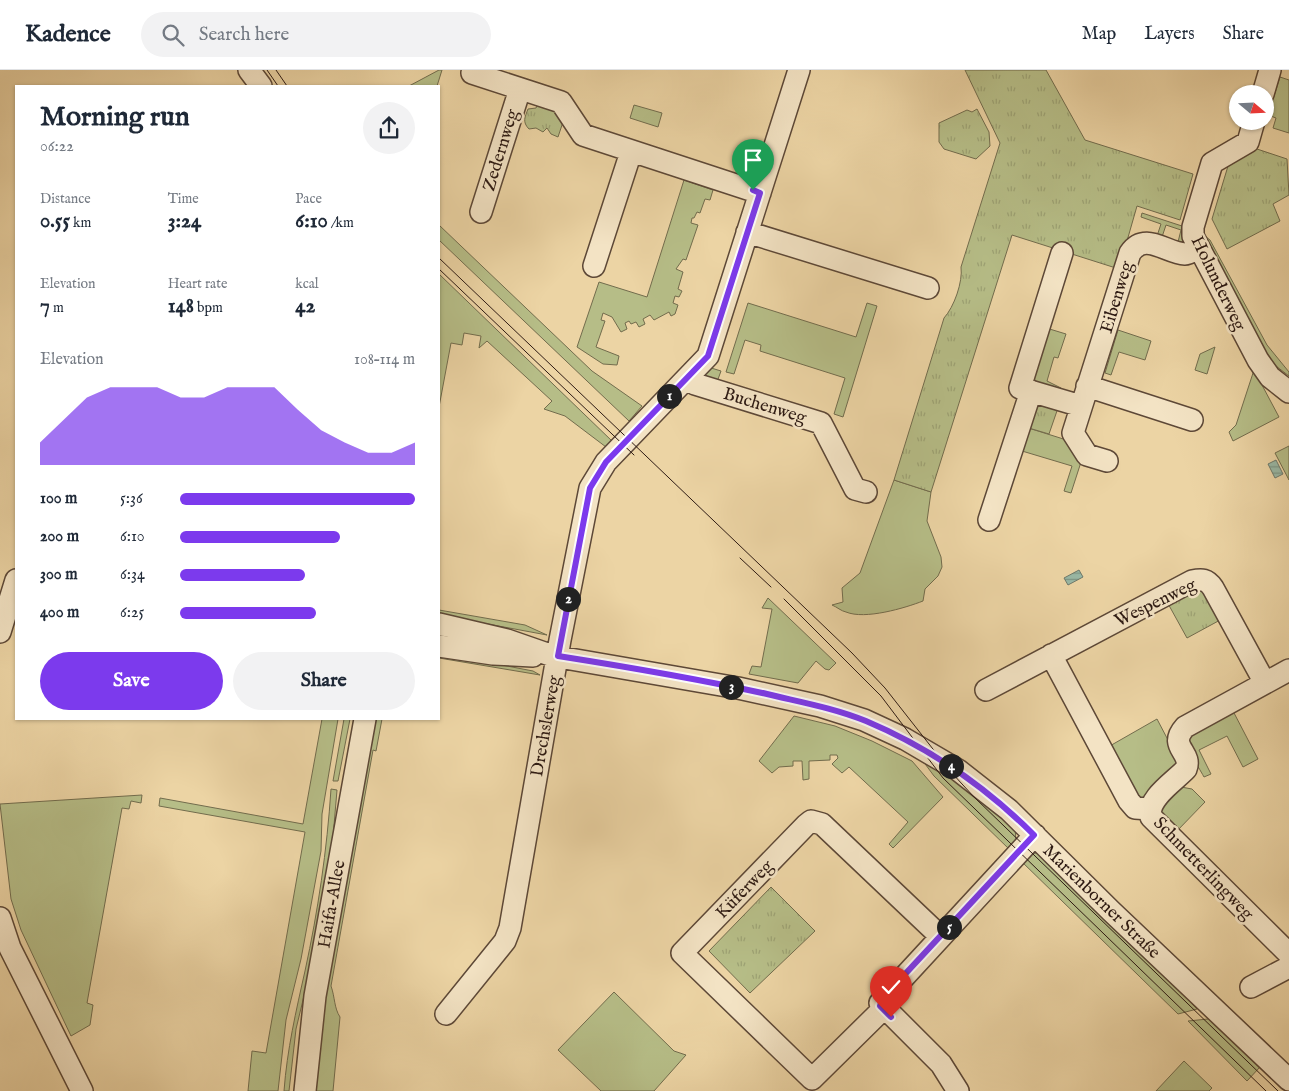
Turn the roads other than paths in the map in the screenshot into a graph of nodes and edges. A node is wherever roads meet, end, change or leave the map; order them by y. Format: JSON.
{"nodes":[{"id":1,"x":249,"y":70,"type":"edge"},
{"id":2,"x":799,"y":70,"type":"edge"},
{"id":3,"x":1270,"y":70,"type":"edge"},
{"id":4,"x":472,"y":73,"type":"dead end"},
{"id":5,"x":259,"y":85,"type":"edge"},
{"id":6,"x":1266,"y":85,"type":"edge"},
{"id":7,"x":520,"y":89,"type":"junction"},
{"id":8,"x":1251,"y":130,"type":"edge"},
{"id":9,"x":631,"y":152,"type":"junction"},
{"id":10,"x":760,"y":193,"type":"junction"},
{"id":11,"x":481,"y":212,"type":"dead end"},
{"id":12,"x":747,"y":232,"type":"junction"},
{"id":13,"x":1199,"y":248,"type":"junction"},
{"id":14,"x":1062,"y":253,"type":"dead end"},
{"id":15,"x":594,"y":266,"type":"dead end"},
{"id":16,"x":928,"y":288,"type":"dead end"},
{"id":17,"x":686,"y":379,"type":"junction"},
{"id":18,"x":1087,"y":386,"type":"junction"},
{"id":19,"x":1031,"y":391,"type":"junction"},
{"id":20,"x":1289,"y":392,"type":"edge"},
{"id":21,"x":1081,"y":406,"type":"junction"},
{"id":22,"x":1192,"y":420,"type":"dead end"},
{"id":23,"x":1107,"y":461,"type":"dead end"},
{"id":24,"x":866,"y":492,"type":"dead end"},
{"id":25,"x":989,"y":520,"type":"dead end"},
{"id":26,"x":15,"y":583,"type":"edge"},
{"id":27,"x":440,"y":624,"type":"edge"},
{"id":28,"x":0,"y":632,"type":"edge"},
{"id":29,"x":440,"y":646,"type":"edge"},
{"id":30,"x":1051,"y":655,"type":"junction"},
{"id":31,"x":555,"y":656,"type":"junction"},
{"id":32,"x":1289,"y":670,"type":"edge"},
{"id":33,"x":1265,"y":684,"type":"junction"},
{"id":34,"x":986,"y":690,"type":"dead end"},
{"id":35,"x":365,"y":720,"type":"edge"},
{"id":36,"x":1150,"y":809,"type":"junction"},
{"id":37,"x":1034,"y":835,"type":"junction"},
{"id":38,"x":0,"y":918,"type":"edge"},
{"id":39,"x":940,"y":936,"type":"junction"},
{"id":40,"x":1289,"y":954,"type":"edge"},
{"id":41,"x":1289,"y":967,"type":"edge"},
{"id":42,"x":1250,"y":987,"type":"dead end"},
{"id":43,"x":883,"y":1009,"type":"junction"},
{"id":44,"x":446,"y":1014,"type":"dead end"},
{"id":45,"x":1289,"y":1080,"type":"edge"},
{"id":46,"x":808,"y":1085,"type":"edge"},
{"id":47,"x":82,"y":1091,"type":"edge"},
{"id":48,"x":305,"y":1091,"type":"edge"},
{"id":49,"x":958,"y":1091,"type":"edge"}],
"edges":[{"from":1,"to":5,"type":"street"},
{"from":2,"to":10,"type":"street"},
{"from":3,"to":6,"type":"street"},
{"from":4,"to":7,"type":"street","name":"Zedernweg"},
{"from":7,"to":9,"type":"street","name":"Zedernweg"},
{"from":7,"to":11,"type":"street","name":"Zedernweg"},
{"from":8,"to":13,"type":"street","name":"Holunderweg"},
{"from":9,"to":10,"type":"street","name":"Zedernweg"},
{"from":9,"to":15,"type":"street"},
{"from":10,"to":12,"type":"street"},
{"from":12,"to":16,"type":"street"},
{"from":12,"to":17,"type":"street"},
{"from":13,"to":18,"type":"street","name":"Eibenweg"},
{"from":13,"to":20,"type":"street","name":"Holunderweg"},
{"from":14,"to":19,"type":"street"},
{"from":17,"to":24,"type":"street","name":"Buchenweg"},
{"from":17,"to":31,"type":"street","name":"Drechslerweg"},
{"from":18,"to":21,"type":"street","name":"Eibenweg"},
{"from":18,"to":22,"type":"street"},
{"from":19,"to":21,"type":"street"},
{"from":19,"to":25,"type":"street"},
{"from":21,"to":23,"type":"street","name":"Eibenweg"},
{"from":26,"to":28,"type":"street"},
{"from":27,"to":31,"type":"street","name":"Marienborner Straße"},
{"from":29,"to":31,"type":"street","name":"Marienborner Straße"},
{"from":30,"to":33,"type":"street","name":"Wespenweg"},
{"from":30,"to":34,"type":"street","name":"Wespenweg"},
{"from":30,"to":36,"type":"street"},
{"from":31,"to":37,"type":"street","name":"Marienborner Straße"},
{"from":31,"to":44,"type":"street","name":"Drechslerweg"},
{"from":32,"to":33,"type":"street","name":"Schmetterlingweg"},
{"from":33,"to":36,"type":"street","name":"Schmetterlingweg"},
{"from":35,"to":48,"type":"street","name":"Haifa-Allee"},
{"from":36,"to":40,"type":"street","name":"Schmetterlingweg"},
{"from":37,"to":39,"type":"street","name":"Küferweg"},
{"from":37,"to":45,"type":"street","name":"Marienborner Straße"},
{"from":38,"to":47,"type":"street"},
{"from":39,"to":43,"type":"street","name":"Küferweg"},
{"from":39,"to":46,"type":"street","name":"Küferweg"},
{"from":41,"to":42,"type":"street"},
{"from":43,"to":46,"type":"street","name":"Küferweg"},
{"from":43,"to":49,"type":"street"}]}
